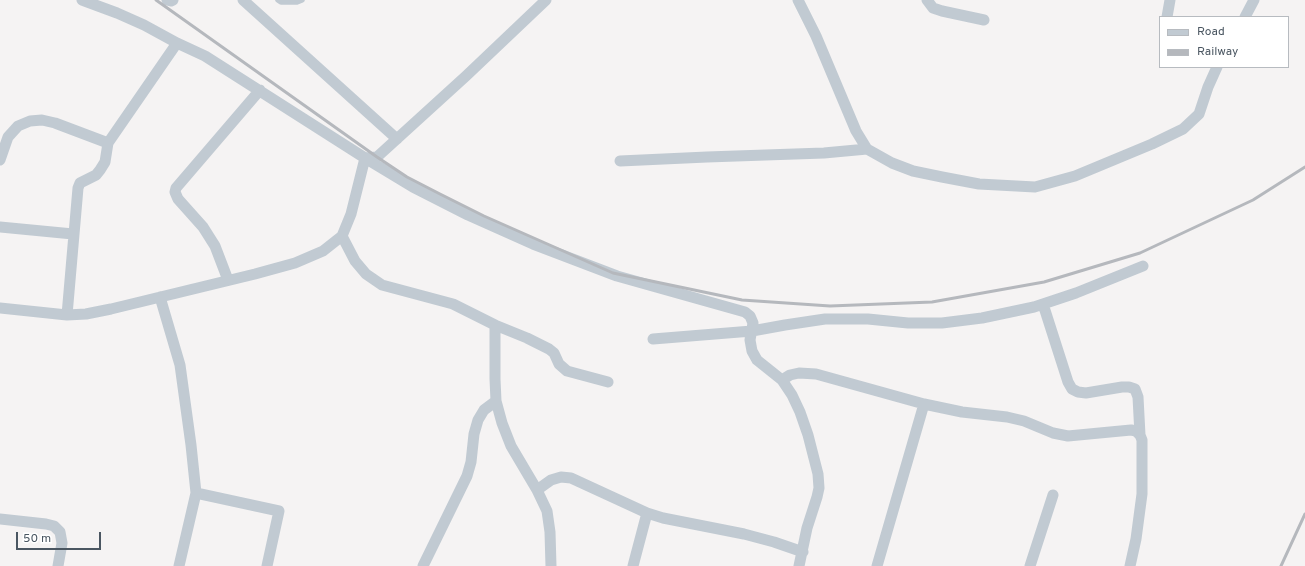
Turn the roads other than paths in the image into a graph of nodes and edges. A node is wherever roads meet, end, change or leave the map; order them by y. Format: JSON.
{"nodes":[{"id":1,"x":82,"y":0,"type":"edge"},
{"id":2,"x":167,"y":0,"type":"edge"},
{"id":3,"x":173,"y":0,"type":"edge"},
{"id":4,"x":243,"y":0,"type":"edge"},
{"id":5,"x":278,"y":0,"type":"edge"},
{"id":6,"x":302,"y":0,"type":"edge"},
{"id":7,"x":546,"y":0,"type":"edge"},
{"id":8,"x":798,"y":0,"type":"edge"},
{"id":9,"x":927,"y":0,"type":"edge"},
{"id":10,"x":1170,"y":0,"type":"edge"},
{"id":11,"x":1254,"y":0,"type":"edge"},
{"id":12,"x":1166,"y":16,"type":"edge"},
{"id":13,"x":1246,"y":16,"type":"edge"},
{"id":14,"x":984,"y":20,"type":"dead end"},
{"id":15,"x":177,"y":43,"type":"junction"},
{"id":16,"x":1216,"y":68,"type":"edge"},
{"id":17,"x":260,"y":90,"type":"junction"},
{"id":18,"x":397,"y":139,"type":"junction"},
{"id":19,"x":108,"y":143,"type":"junction"},
{"id":20,"x":867,"y":149,"type":"junction"},
{"id":21,"x":365,"y":158,"type":"junction"},
{"id":22,"x":0,"y":160,"type":"edge"},
{"id":23,"x":620,"y":161,"type":"dead end"},
{"id":24,"x":0,"y":227,"type":"edge"},
{"id":25,"x":73,"y":234,"type":"junction"},
{"id":26,"x":342,"y":236,"type":"junction"},
{"id":27,"x":1143,"y":266,"type":"dead end"},
{"id":28,"x":228,"y":280,"type":"junction"},
{"id":29,"x":160,"y":297,"type":"junction"},
{"id":30,"x":1043,"y":304,"type":"junction"},
{"id":31,"x":0,"y":308,"type":"edge"},
{"id":32,"x":67,"y":315,"type":"junction"},
{"id":33,"x":495,"y":325,"type":"junction"},
{"id":34,"x":752,"y":331,"type":"junction"},
{"id":35,"x":653,"y":339,"type":"dead end"},
{"id":36,"x":782,"y":380,"type":"junction"},
{"id":37,"x":608,"y":382,"type":"dead end"},
{"id":38,"x":496,"y":401,"type":"junction"},
{"id":39,"x":924,"y":404,"type":"junction"},
{"id":40,"x":1140,"y":435,"type":"junction"},
{"id":41,"x":537,"y":490,"type":"junction"},
{"id":42,"x":196,"y":493,"type":"junction"},
{"id":43,"x":1053,"y":495,"type":"dead end"},
{"id":44,"x":647,"y":513,"type":"junction"},
{"id":45,"x":0,"y":519,"type":"edge"},
{"id":46,"x":803,"y":552,"type":"junction"},
{"id":47,"x":800,"y":565,"type":"edge"},
{"id":48,"x":58,"y":566,"type":"edge"},
{"id":49,"x":179,"y":566,"type":"edge"},
{"id":50,"x":266,"y":566,"type":"edge"},
{"id":51,"x":422,"y":566,"type":"edge"},
{"id":52,"x":551,"y":566,"type":"edge"},
{"id":53,"x":633,"y":566,"type":"edge"},
{"id":54,"x":811,"y":566,"type":"edge"},
{"id":55,"x":877,"y":566,"type":"edge"},
{"id":56,"x":1030,"y":566,"type":"edge"},
{"id":57,"x":1130,"y":566,"type":"edge"}],
"edges":[{"from":1,"to":15,"type":"street"},
{"from":2,"to":3,"type":"street"},
{"from":4,"to":18,"type":"street"},
{"from":5,"to":6,"type":"lane"},
{"from":7,"to":18,"type":"street"},
{"from":8,"to":20,"type":"street"},
{"from":9,"to":14,"type":"street"},
{"from":10,"to":12,"type":"street"},
{"from":11,"to":13,"type":"street"},
{"from":15,"to":17,"type":"street"},
{"from":15,"to":19,"type":"street"},
{"from":16,"to":20,"type":"street"},
{"from":17,"to":21,"type":"street"},
{"from":17,"to":28,"type":"street"},
{"from":18,"to":21,"type":"street"},
{"from":19,"to":22,"type":"street"},
{"from":19,"to":25,"type":"street"},
{"from":20,"to":23,"type":"street"},
{"from":21,"to":26,"type":"street"},
{"from":21,"to":34,"type":"street"},
{"from":24,"to":25,"type":"street"},
{"from":25,"to":32,"type":"street"},
{"from":26,"to":28,"type":"street"},
{"from":26,"to":33,"type":"street"},
{"from":27,"to":30,"type":"street"},
{"from":28,"to":29,"type":"street"},
{"from":29,"to":32,"type":"street"},
{"from":29,"to":42,"type":"street"},
{"from":30,"to":34,"type":"street"},
{"from":30,"to":40,"type":"street"},
{"from":31,"to":32,"type":"street"},
{"from":33,"to":37,"type":"street"},
{"from":33,"to":38,"type":"street"},
{"from":34,"to":35,"type":"street"},
{"from":34,"to":36,"type":"street"},
{"from":36,"to":39,"type":"street"},
{"from":36,"to":46,"type":"street"},
{"from":38,"to":41,"type":"street"},
{"from":38,"to":51,"type":"street"},
{"from":39,"to":40,"type":"street"},
{"from":39,"to":55,"type":"street"},
{"from":40,"to":57,"type":"street"},
{"from":41,"to":44,"type":"street"},
{"from":41,"to":52,"type":"street"},
{"from":42,"to":49,"type":"street"},
{"from":42,"to":50,"type":"street"},
{"from":43,"to":56,"type":"street"},
{"from":44,"to":46,"type":"street"},
{"from":44,"to":53,"type":"street"},
{"from":45,"to":48,"type":"street"},
{"from":46,"to":47,"type":"street"},
{"from":47,"to":54,"type":"street"}]}
